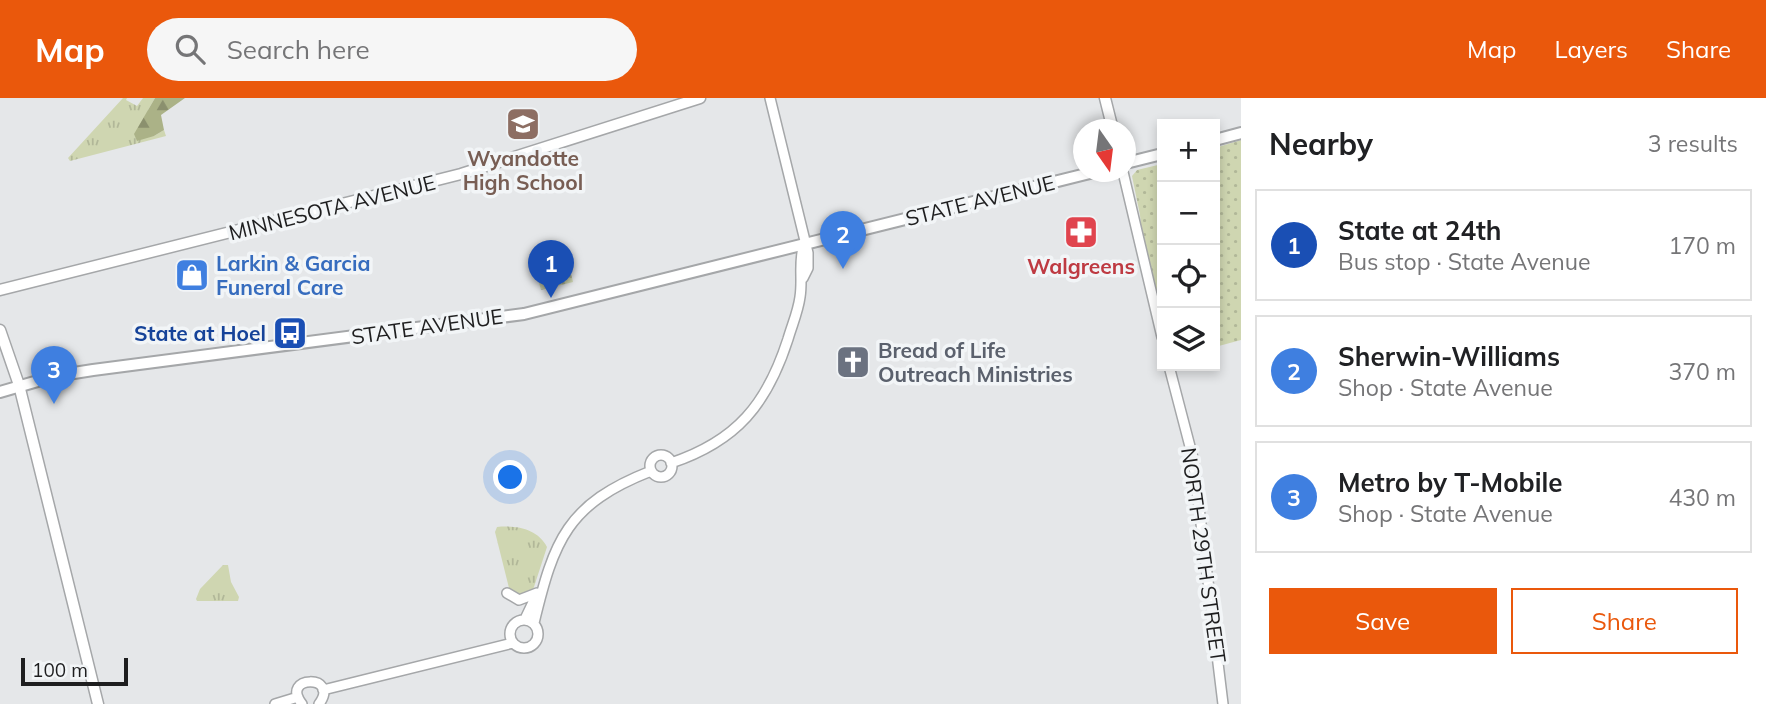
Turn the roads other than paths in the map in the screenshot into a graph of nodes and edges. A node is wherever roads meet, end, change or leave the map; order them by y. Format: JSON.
{"nodes":[{"id":1,"x":700,"y":98,"type":"edge"},
{"id":2,"x":770,"y":98,"type":"edge"},
{"id":3,"x":1105,"y":98,"type":"edge"},
{"id":4,"x":1110,"y":119,"type":"edge"},
{"id":5,"x":1241,"y":134,"type":"edge"},
{"id":6,"x":1220,"y":139,"type":"edge"},
{"id":7,"x":1157,"y":155,"type":"edge"},
{"id":8,"x":1136,"y":160,"type":"edge"},
{"id":9,"x":1073,"y":177,"type":"edge"},
{"id":10,"x":1125,"y":182,"type":"edge"},
{"id":11,"x":804,"y":244,"type":"junction"},
{"id":12,"x":0,"y":290,"type":"edge"},
{"id":13,"x":1157,"y":316,"type":"edge"},
{"id":14,"x":0,"y":330,"type":"edge"},
{"id":15,"x":1170,"y":371,"type":"edge"},
{"id":16,"x":19,"y":385,"type":"junction"},
{"id":17,"x":0,"y":392,"type":"edge"},
{"id":18,"x":671,"y":463,"type":"junction"},
{"id":19,"x":651,"y":471,"type":"junction"},
{"id":20,"x":540,"y":588,"type":"junction"},
{"id":21,"x":507,"y":593,"type":"dead end"},
{"id":22,"x":529,"y":621,"type":"junction"},
{"id":23,"x":510,"y":633,"type":"junction"},
{"id":24,"x":513,"y":643,"type":"junction"},
{"id":25,"x":484,"y":651,"type":"junction"},
{"id":26,"x":323,"y":690,"type":"junction"},
{"id":27,"x":300,"y":701,"type":"edge"},
{"id":28,"x":98,"y":704,"type":"edge"},
{"id":29,"x":275,"y":704,"type":"edge"},
{"id":30,"x":319,"y":704,"type":"edge"},
{"id":31,"x":1223,"y":704,"type":"edge"}],
"edges":[{"from":1,"to":12,"type":"main road","name":"MINNESOTA AVENUE"},
{"from":2,"to":11,"type":"street"},
{"from":3,"to":4,"type":"main road"},
{"from":5,"to":6,"type":"main road"},
{"from":7,"to":8,"type":"main road"},
{"from":9,"to":11,"type":"main road","name":"STATE AVENUE"},
{"from":10,"to":13,"type":"street"},
{"from":11,"to":16,"type":"main road","name":"STATE AVENUE"},
{"from":11,"to":18,"type":"street"},
{"from":14,"to":16,"type":"main road"},
{"from":15,"to":31,"type":"street","name":"NORTH 29TH STREET"},
{"from":16,"to":17,"type":"main road","name":"STATE AVENUE"},
{"from":16,"to":28,"type":"main road"},
{"from":18,"to":19,"type":"street"},
{"from":18,"to":19,"type":"street"},
{"from":19,"to":20,"type":"street"},
{"from":20,"to":21,"type":"street"},
{"from":20,"to":22,"type":"street"},
{"from":22,"to":23,"type":"street"},
{"from":22,"to":24,"type":"street"},
{"from":23,"to":24,"type":"street"},
{"from":23,"to":25,"type":"street"},
{"from":24,"to":25,"type":"street"},
{"from":25,"to":26,"type":"street"},
{"from":26,"to":27,"type":"street"},
{"from":26,"to":30,"type":"street"},
{"from":27,"to":29,"type":"street"}]}
